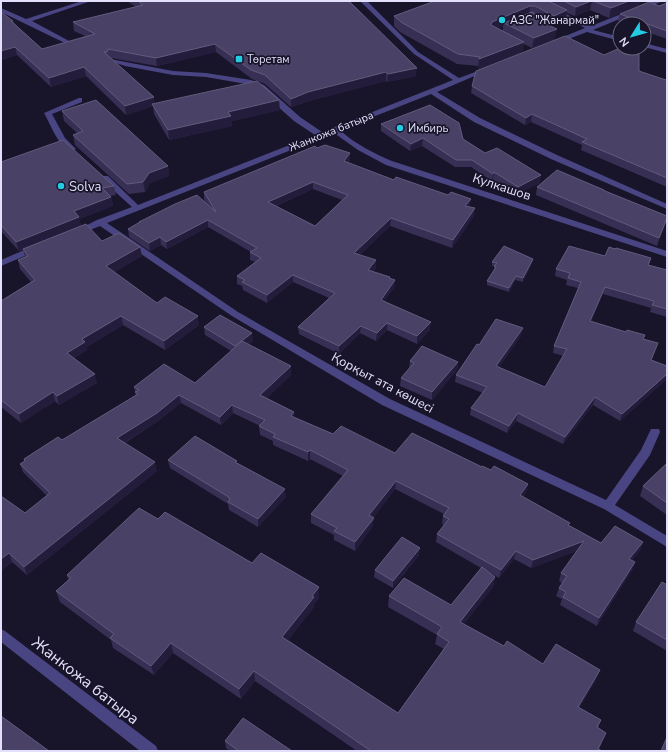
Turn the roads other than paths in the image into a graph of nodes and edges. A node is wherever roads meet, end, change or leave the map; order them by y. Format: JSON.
{"nodes":[{"id":1,"x":88,"y":1,"type":"edge"},
{"id":2,"x":363,"y":1,"type":"edge"},
{"id":3,"x":534,"y":1,"type":"edge"},
{"id":4,"x":660,"y":1,"type":"edge"},
{"id":5,"x":648,"y":3,"type":"edge"},
{"id":6,"x":1,"y":10,"type":"edge"},
{"id":7,"x":26,"y":21,"type":"junction"},
{"id":8,"x":589,"y":29,"type":"junction"},
{"id":9,"x":612,"y":36,"type":"edge"},
{"id":10,"x":69,"y":43,"type":"edge"},
{"id":11,"x":550,"y":44,"type":"edge"},
{"id":12,"x":652,"y":47,"type":"edge"},
{"id":13,"x":667,"y":51,"type":"edge"},
{"id":14,"x":112,"y":60,"type":"edge"},
{"id":15,"x":494,"y":66,"type":"edge"},
{"id":16,"x":458,"y":80,"type":"junction"},
{"id":17,"x":431,"y":91,"type":"junction"},
{"id":18,"x":79,"y":100,"type":"dead end"},
{"id":19,"x":335,"y":130,"type":"junction"},
{"id":20,"x":321,"y":135,"type":"junction"},
{"id":21,"x":78,"y":154,"type":"edge"},
{"id":22,"x":100,"y":174,"type":"edge"},
{"id":23,"x":667,"y":207,"type":"edge"},
{"id":24,"x":138,"y":208,"type":"junction"},
{"id":25,"x":100,"y":222,"type":"junction"},
{"id":26,"x":72,"y":234,"type":"edge"},
{"id":27,"x":44,"y":245,"type":"edge"},
{"id":28,"x":1,"y":252,"type":"edge"},
{"id":29,"x":667,"y":254,"type":"edge"},
{"id":30,"x":5,"y":261,"type":"edge"},
{"id":31,"x":655,"y":432,"type":"dead end"},
{"id":32,"x":608,"y":506,"type":"junction"},
{"id":33,"x":667,"y":542,"type":"edge"},
{"id":34,"x":1,"y":635,"type":"edge"},
{"id":35,"x":150,"y":751,"type":"edge"}],
"edges":[{"from":1,"to":7,"type":"street"},
{"from":2,"to":16,"type":"street"},
{"from":3,"to":8,"type":"street"},
{"from":4,"to":5,"type":"street"},
{"from":5,"to":8,"type":"street"},
{"from":6,"to":7,"type":"street"},
{"from":7,"to":10,"type":"street"},
{"from":8,"to":9,"type":"street"},
{"from":8,"to":11,"type":"street"},
{"from":12,"to":13,"type":"street"},
{"from":14,"to":20,"type":"street"},
{"from":15,"to":16,"type":"street","name":"Жанкожа батыра"},
{"from":16,"to":17,"type":"street","name":"Жанкожа батыра"},
{"from":17,"to":19,"type":"street","name":"Жанкожа батыра"},
{"from":17,"to":23,"type":"street"},
{"from":18,"to":21,"type":"street"},
{"from":19,"to":20,"type":"street","name":"Жанкожа батыра"},
{"from":19,"to":29,"type":"street","name":"Кулкашов"},
{"from":20,"to":24,"type":"street","name":"Жанкожа батыра"},
{"from":22,"to":24,"type":"street"},
{"from":24,"to":25,"type":"street","name":"Жанкожа батыра"},
{"from":25,"to":26,"type":"street","name":"Жанкожа батыра"},
{"from":25,"to":32,"type":"street","name":"Қорқыт ата көшесі"},
{"from":27,"to":30,"type":"street"},
{"from":28,"to":30,"type":"street"},
{"from":31,"to":32,"type":"street"},
{"from":32,"to":33,"type":"street","name":"Қорқыт ата көшесі"},
{"from":34,"to":35,"type":"street","name":"Жанкожа батыра"}]}
